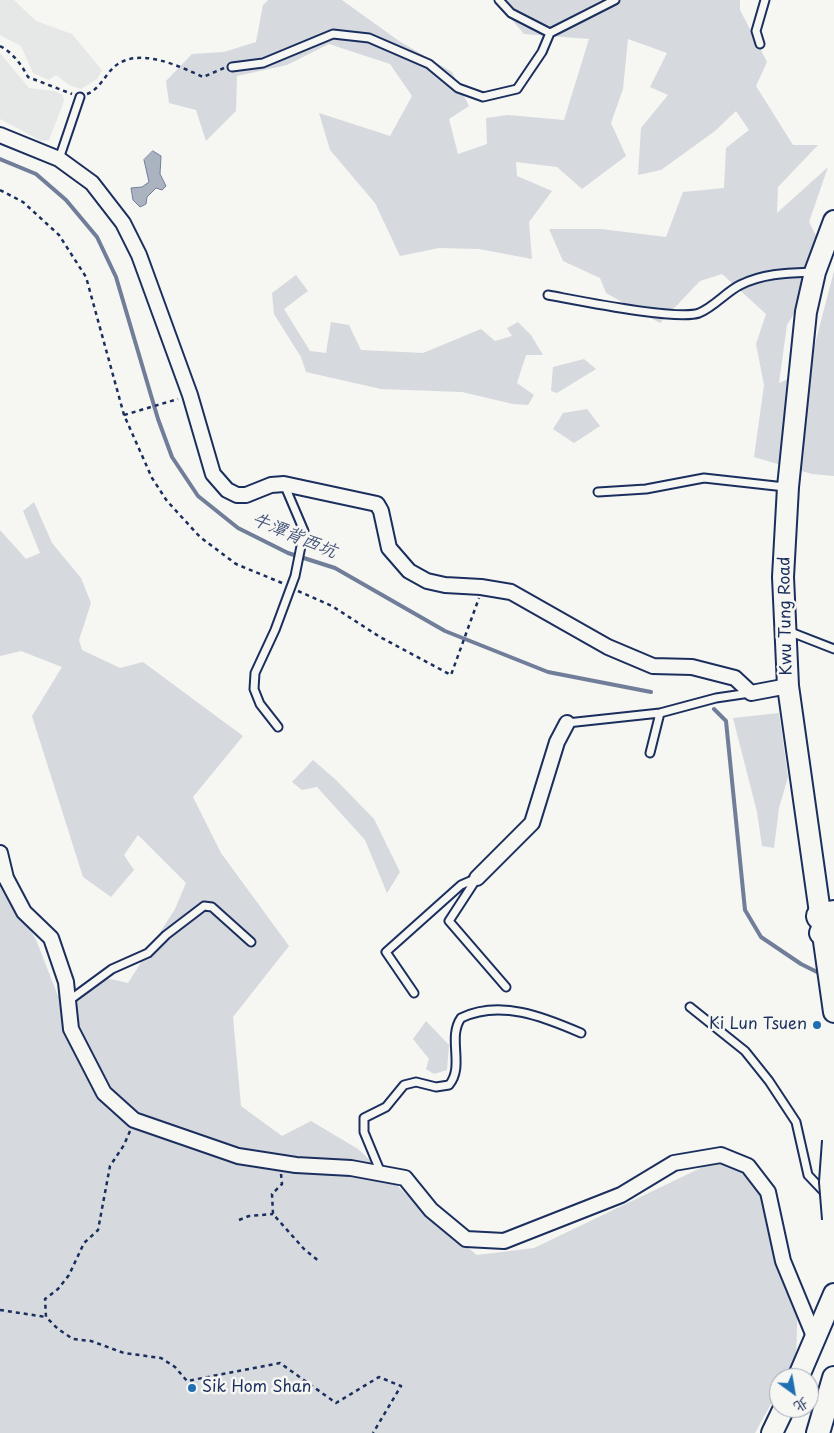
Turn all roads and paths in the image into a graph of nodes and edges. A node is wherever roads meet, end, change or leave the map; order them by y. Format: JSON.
{"nodes":[{"id":1,"x":499,"y":0,"type":"edge"},
{"id":2,"x":615,"y":0,"type":"edge"},
{"id":3,"x":765,"y":0,"type":"edge"},
{"id":4,"x":550,"y":33,"type":"junction"},
{"id":5,"x":760,"y":44,"type":"dead end"},
{"id":6,"x":0,"y":46,"type":"edge"},
{"id":7,"x":232,"y":67,"type":"joint"},
{"id":8,"x":80,"y":97,"type":"junction"},
{"id":9,"x":0,"y":135,"type":"edge"},
{"id":10,"x":60,"y":159,"type":"junction"},
{"id":11,"x":0,"y":190,"type":"edge"},
{"id":12,"x":834,"y":221,"type":"edge"},
{"id":13,"x":814,"y":272,"type":"junction"},
{"id":14,"x":548,"y":295,"type":"dead end"},
{"id":15,"x":180,"y":398,"type":"dead end"},
{"id":16,"x":124,"y":415,"type":"junction"},
{"id":17,"x":284,"y":484,"type":"junction"},
{"id":18,"x":788,"y":487,"type":"junction"},
{"id":19,"x":598,"y":492,"type":"dead end"},
{"id":20,"x":290,"y":587,"type":"junction"},
{"id":21,"x":475,"y":614,"type":"dead end"},
{"id":22,"x":786,"y":630,"type":"junction"},
{"id":23,"x":834,"y":649,"type":"edge"},
{"id":24,"x":788,"y":686,"type":"junction"},
{"id":25,"x":751,"y":692,"type":"junction"},
{"id":26,"x":660,"y":713,"type":"junction"},
{"id":27,"x":567,"y":723,"type":"joint"},
{"id":28,"x":278,"y":727,"type":"dead end"},
{"id":29,"x":650,"y":753,"type":"dead end"},
{"id":30,"x":0,"y":853,"type":"edge"},
{"id":31,"x":477,"y":878,"type":"junction"},
{"id":32,"x":827,"y":923,"type":"edge"},
{"id":33,"x":250,"y":942,"type":"dead end"},
{"id":34,"x":506,"y":987,"type":"dead end"},
{"id":35,"x":414,"y":992,"type":"dead end"},
{"id":36,"x":67,"y":1002,"type":"junction"},
{"id":37,"x":690,"y":1007,"type":"dead end"},
{"id":38,"x":834,"y":1012,"type":"edge"},
{"id":39,"x":581,"y":1033,"type":"dead end"},
{"id":40,"x":134,"y":1120,"type":"junction"},
{"id":41,"x":834,"y":1141,"type":"edge"},
{"id":42,"x":281,"y":1163,"type":"junction"},
{"id":43,"x":381,"y":1174,"type":"junction"},
{"id":44,"x":834,"y":1199,"type":"edge"},
{"id":45,"x":273,"y":1214,"type":"junction"},
{"id":46,"x":834,"y":1219,"type":"edge"},
{"id":47,"x":239,"y":1220,"type":"dead end"},
{"id":48,"x":320,"y":1262,"type":"dead end"},
{"id":49,"x":834,"y":1294,"type":"edge"},
{"id":50,"x":0,"y":1310,"type":"edge"},
{"id":51,"x":46,"y":1317,"type":"junction"},
{"id":52,"x":816,"y":1341,"type":"junction"},
{"id":53,"x":803,"y":1368,"type":"edge"},
{"id":54,"x":834,"y":1378,"type":"edge"},
{"id":55,"x":779,"y":1418,"type":"edge"},
{"id":56,"x":834,"y":1428,"type":"edge"},
{"id":57,"x":373,"y":1433,"type":"edge"},
{"id":58,"x":772,"y":1433,"type":"edge"},
{"id":59,"x":818,"y":1433,"type":"edge"},
{"id":60,"x":832,"y":1433,"type":"edge"}],
"edges":[{"from":1,"to":4,"type":"lane"},
{"from":2,"to":4,"type":"lane"},
{"from":3,"to":5,"type":"lane"},
{"from":4,"to":7,"type":"lane"},
{"from":6,"to":8,"type":"path"},
{"from":7,"to":8,"type":"path"},
{"from":8,"to":10,"type":"lane"},
{"from":9,"to":10,"type":"street"},
{"from":10,"to":17,"type":"street"},
{"from":11,"to":16,"type":"path"},
{"from":12,"to":13,"type":"street","name":"Kwu Tung Road"},
{"from":13,"to":14,"type":"lane"},
{"from":13,"to":18,"type":"street","name":"Kwu Tung Road"},
{"from":15,"to":16,"type":"path"},
{"from":16,"to":20,"type":"path"},
{"from":17,"to":20,"type":"lane"},
{"from":17,"to":25,"type":"street"},
{"from":18,"to":19,"type":"lane"},
{"from":18,"to":22,"type":"street","name":"Kwu Tung Road"},
{"from":20,"to":21,"type":"path"},
{"from":20,"to":28,"type":"lane"},
{"from":22,"to":23,"type":"lane"},
{"from":22,"to":24,"type":"street","name":"Kwu Tung Road"},
{"from":24,"to":25,"type":"street"},
{"from":24,"to":32,"type":"street","name":"Kwu Tung Road"},
{"from":25,"to":26,"type":"lane"},
{"from":26,"to":27,"type":"lane"},
{"from":26,"to":29,"type":"lane"},
{"from":27,"to":31,"type":"street"},
{"from":30,"to":36,"type":"street"},
{"from":31,"to":34,"type":"lane"},
{"from":31,"to":35,"type":"lane"},
{"from":32,"to":38,"type":"street","name":"Kwu Tung Road"},
{"from":33,"to":36,"type":"lane"},
{"from":36,"to":40,"type":"street"},
{"from":37,"to":44,"type":"lane"},
{"from":39,"to":43,"type":"lane"},
{"from":40,"to":42,"type":"street"},
{"from":40,"to":51,"type":"path"},
{"from":41,"to":46,"type":"main road","bridge":true},
{"from":42,"to":43,"type":"street"},
{"from":42,"to":45,"type":"path"},
{"from":43,"to":52,"type":"street"},
{"from":45,"to":47,"type":"path"},
{"from":45,"to":48,"type":"path"},
{"from":49,"to":52,"type":"street"},
{"from":50,"to":51,"type":"path"},
{"from":51,"to":57,"type":"path"},
{"from":52,"to":53,"type":"street"},
{"from":54,"to":59,"type":"main road"},
{"from":55,"to":58,"type":"street"},
{"from":56,"to":60,"type":"main road"}]}
